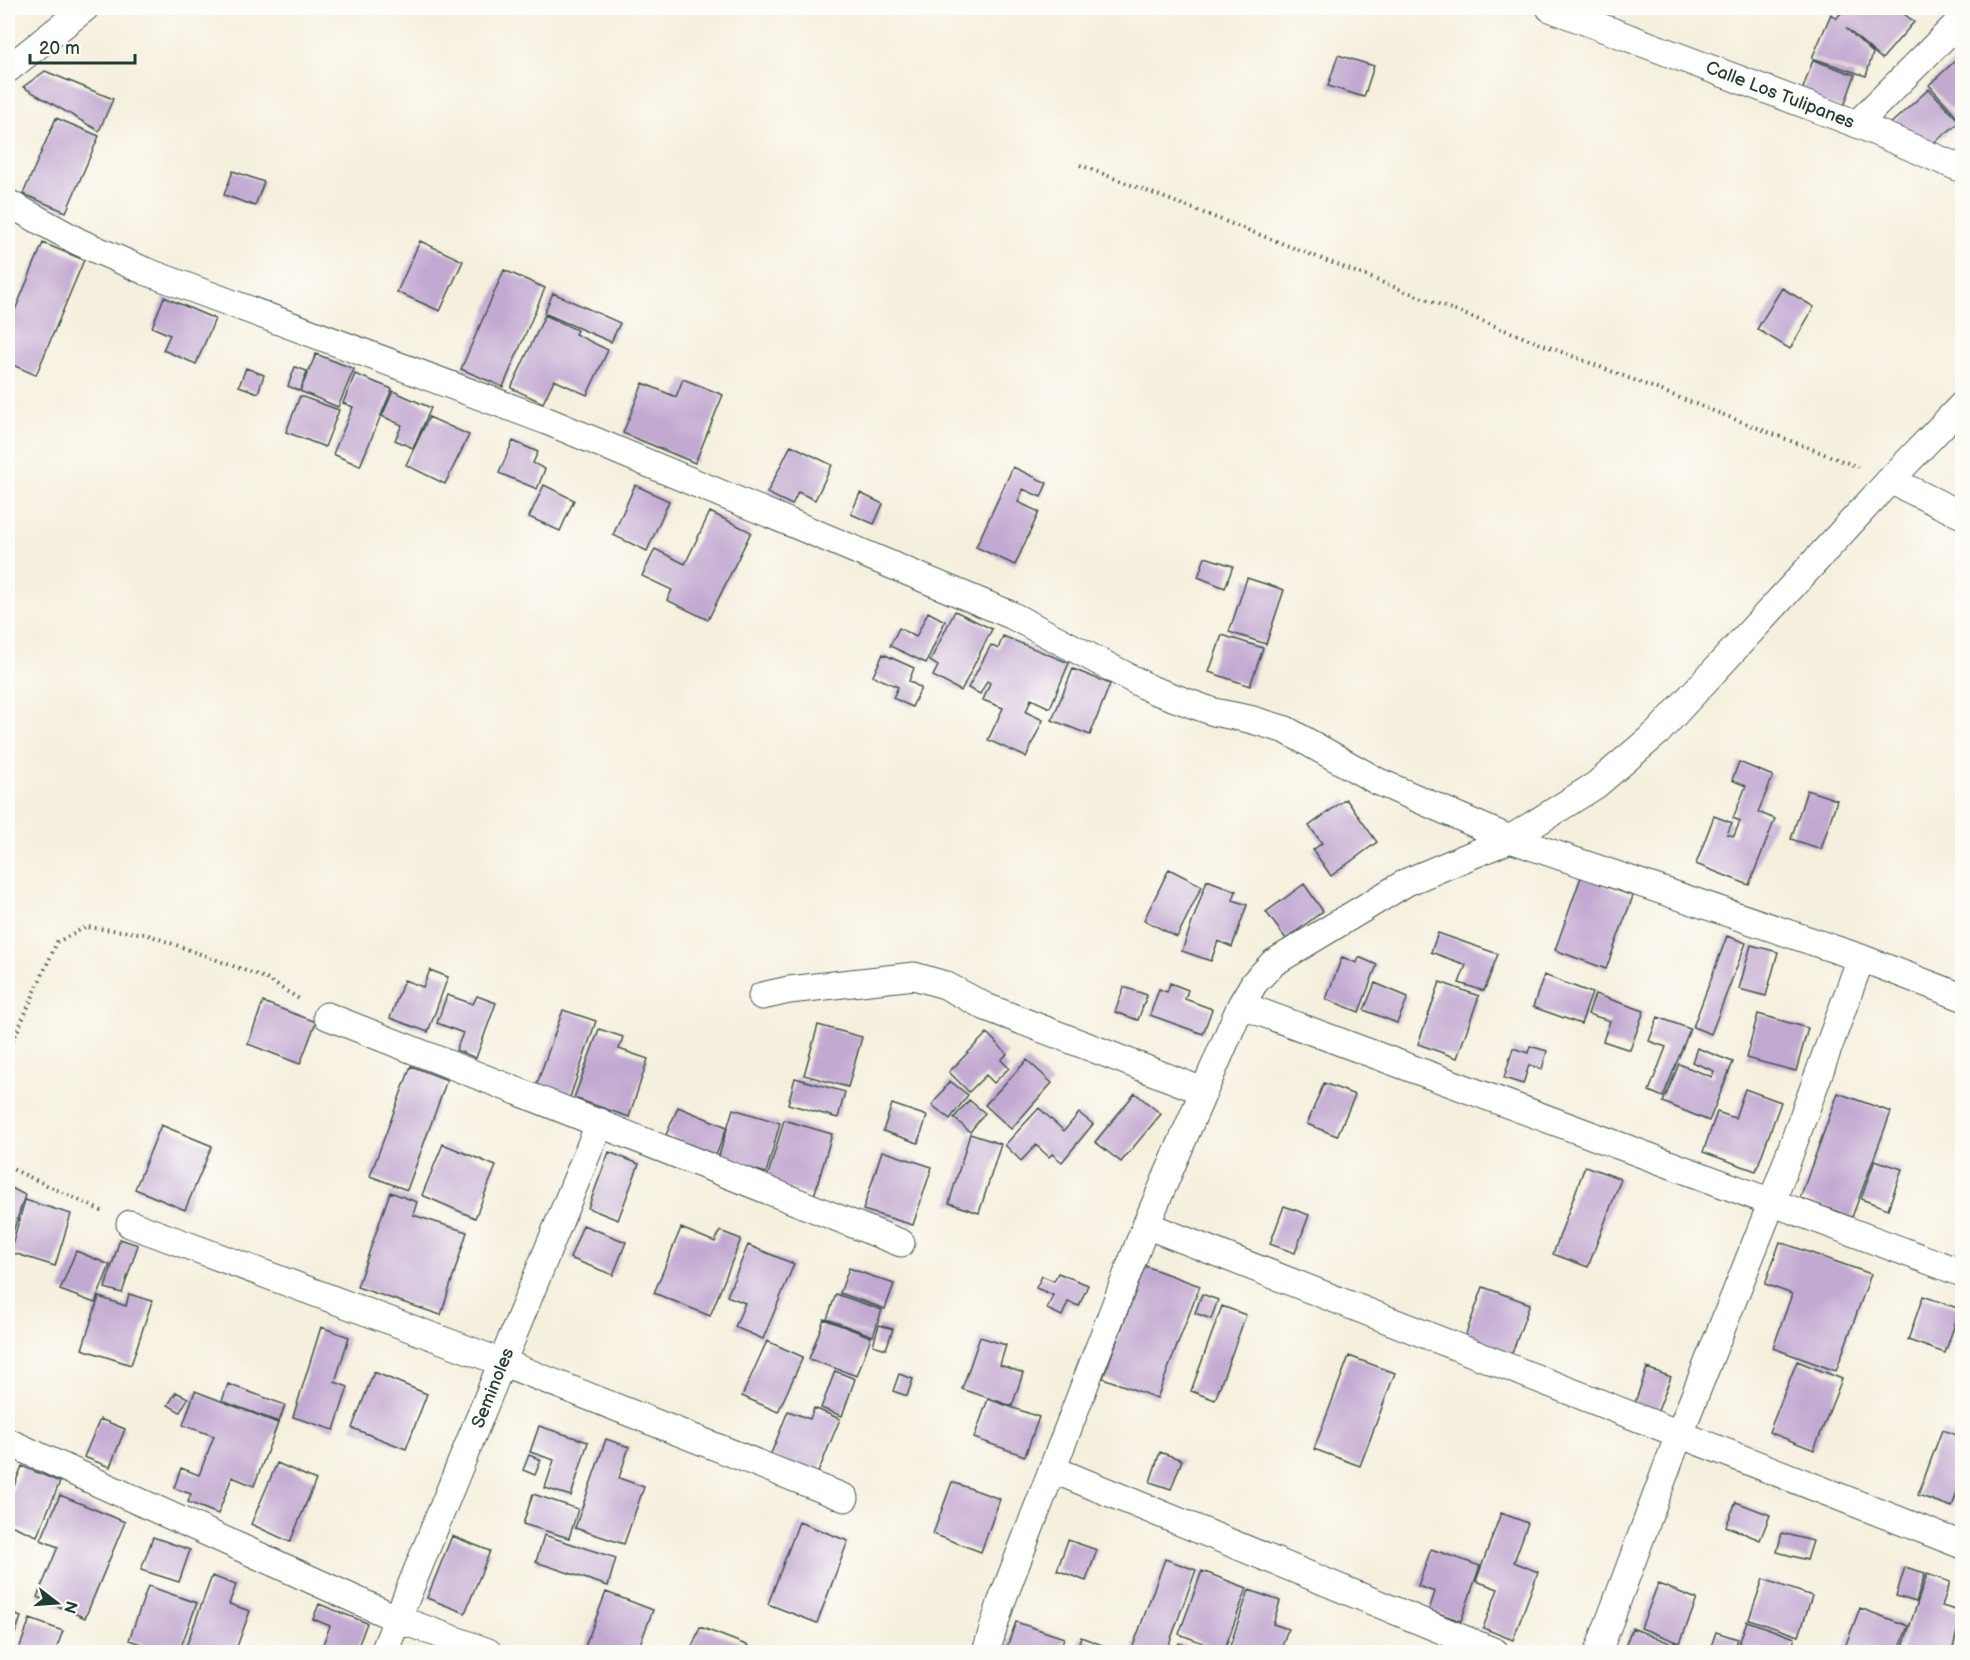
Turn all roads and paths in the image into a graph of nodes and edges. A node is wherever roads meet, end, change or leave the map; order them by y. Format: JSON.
{"nodes":[{"id":1,"x":85,"y":8,"type":"edge"},
{"id":2,"x":1550,"y":8,"type":"edge"},
{"id":3,"x":1603,"y":16,"type":"edge"},
{"id":4,"x":1962,"y":19,"type":"edge"},
{"id":5,"x":8,"y":69,"type":"edge"},
{"id":6,"x":1857,"y":124,"type":"junction"},
{"id":7,"x":1080,"y":165,"type":"dead end"},
{"id":8,"x":1962,"y":169,"type":"edge"},
{"id":9,"x":8,"y":203,"type":"edge"},
{"id":10,"x":1962,"y":405,"type":"edge"},
{"id":11,"x":1890,"y":480,"type":"junction"},
{"id":12,"x":1962,"y":515,"type":"edge"},
{"id":13,"x":1510,"y":839,"type":"junction"},
{"id":14,"x":1862,"y":958,"type":"junction"},
{"id":15,"x":762,"y":996,"type":"dead end"},
{"id":16,"x":1962,"y":997,"type":"edge"},
{"id":17,"x":1241,"y":1005,"type":"junction"},
{"id":18,"x":327,"y":1016,"type":"joint"},
{"id":19,"x":8,"y":1052,"type":"edge"},
{"id":20,"x":1203,"y":1091,"type":"junction"},
{"id":21,"x":600,"y":1122,"type":"junction"},
{"id":22,"x":8,"y":1167,"type":"edge"},
{"id":23,"x":1772,"y":1202,"type":"junction"},
{"id":24,"x":130,"y":1224,"type":"joint"},
{"id":25,"x":1146,"y":1225,"type":"junction"},
{"id":26,"x":901,"y":1243,"type":"dead end"},
{"id":27,"x":1962,"y":1273,"type":"edge"},
{"id":28,"x":504,"y":1363,"type":"junction"},
{"id":29,"x":1679,"y":1436,"type":"junction"},
{"id":30,"x":8,"y":1442,"type":"edge"},
{"id":31,"x":1052,"y":1469,"type":"junction"},
{"id":32,"x":845,"y":1498,"type":"dead end"},
{"id":33,"x":1962,"y":1545,"type":"edge"},
{"id":34,"x":398,"y":1619,"type":"junction"},
{"id":35,"x":384,"y":1653,"type":"edge"},
{"id":36,"x":488,"y":1653,"type":"edge"},
{"id":37,"x":986,"y":1653,"type":"edge"},
{"id":38,"x":1495,"y":1653,"type":"edge"},
{"id":39,"x":1598,"y":1653,"type":"edge"}],
"edges":[{"from":1,"to":5,"type":"street"},
{"from":2,"to":3,"type":"street","name":"Calle Los Tulipanes"},
{"from":3,"to":6,"type":"street","name":"Calle Los Tulipanes"},
{"from":4,"to":6,"type":"street"},
{"from":6,"to":8,"type":"street","name":"Calle Los Tulipanes"},
{"from":7,"to":11,"type":"path"},
{"from":9,"to":13,"type":"street"},
{"from":10,"to":11,"type":"street"},
{"from":11,"to":12,"type":"street"},
{"from":11,"to":13,"type":"street"},
{"from":13,"to":14,"type":"street"},
{"from":13,"to":17,"type":"street"},
{"from":14,"to":16,"type":"street"},
{"from":14,"to":23,"type":"street"},
{"from":15,"to":20,"type":"street"},
{"from":17,"to":20,"type":"street"},
{"from":17,"to":23,"type":"street"},
{"from":18,"to":19,"type":"path"},
{"from":18,"to":21,"type":"street"},
{"from":20,"to":25,"type":"street"},
{"from":21,"to":26,"type":"street"},
{"from":21,"to":28,"type":"street","name":"Seminoles"},
{"from":22,"to":24,"type":"path"},
{"from":23,"to":27,"type":"street"},
{"from":23,"to":29,"type":"street"},
{"from":24,"to":28,"type":"street"},
{"from":25,"to":29,"type":"street"},
{"from":25,"to":31,"type":"street"},
{"from":28,"to":32,"type":"street"},
{"from":28,"to":34,"type":"street","name":"Seminoles"},
{"from":29,"to":33,"type":"street"},
{"from":29,"to":39,"type":"street"},
{"from":30,"to":34,"type":"street"},
{"from":31,"to":37,"type":"street"},
{"from":31,"to":38,"type":"street"},
{"from":34,"to":35,"type":"street","name":"Seminoles"},
{"from":34,"to":36,"type":"street"}]}
